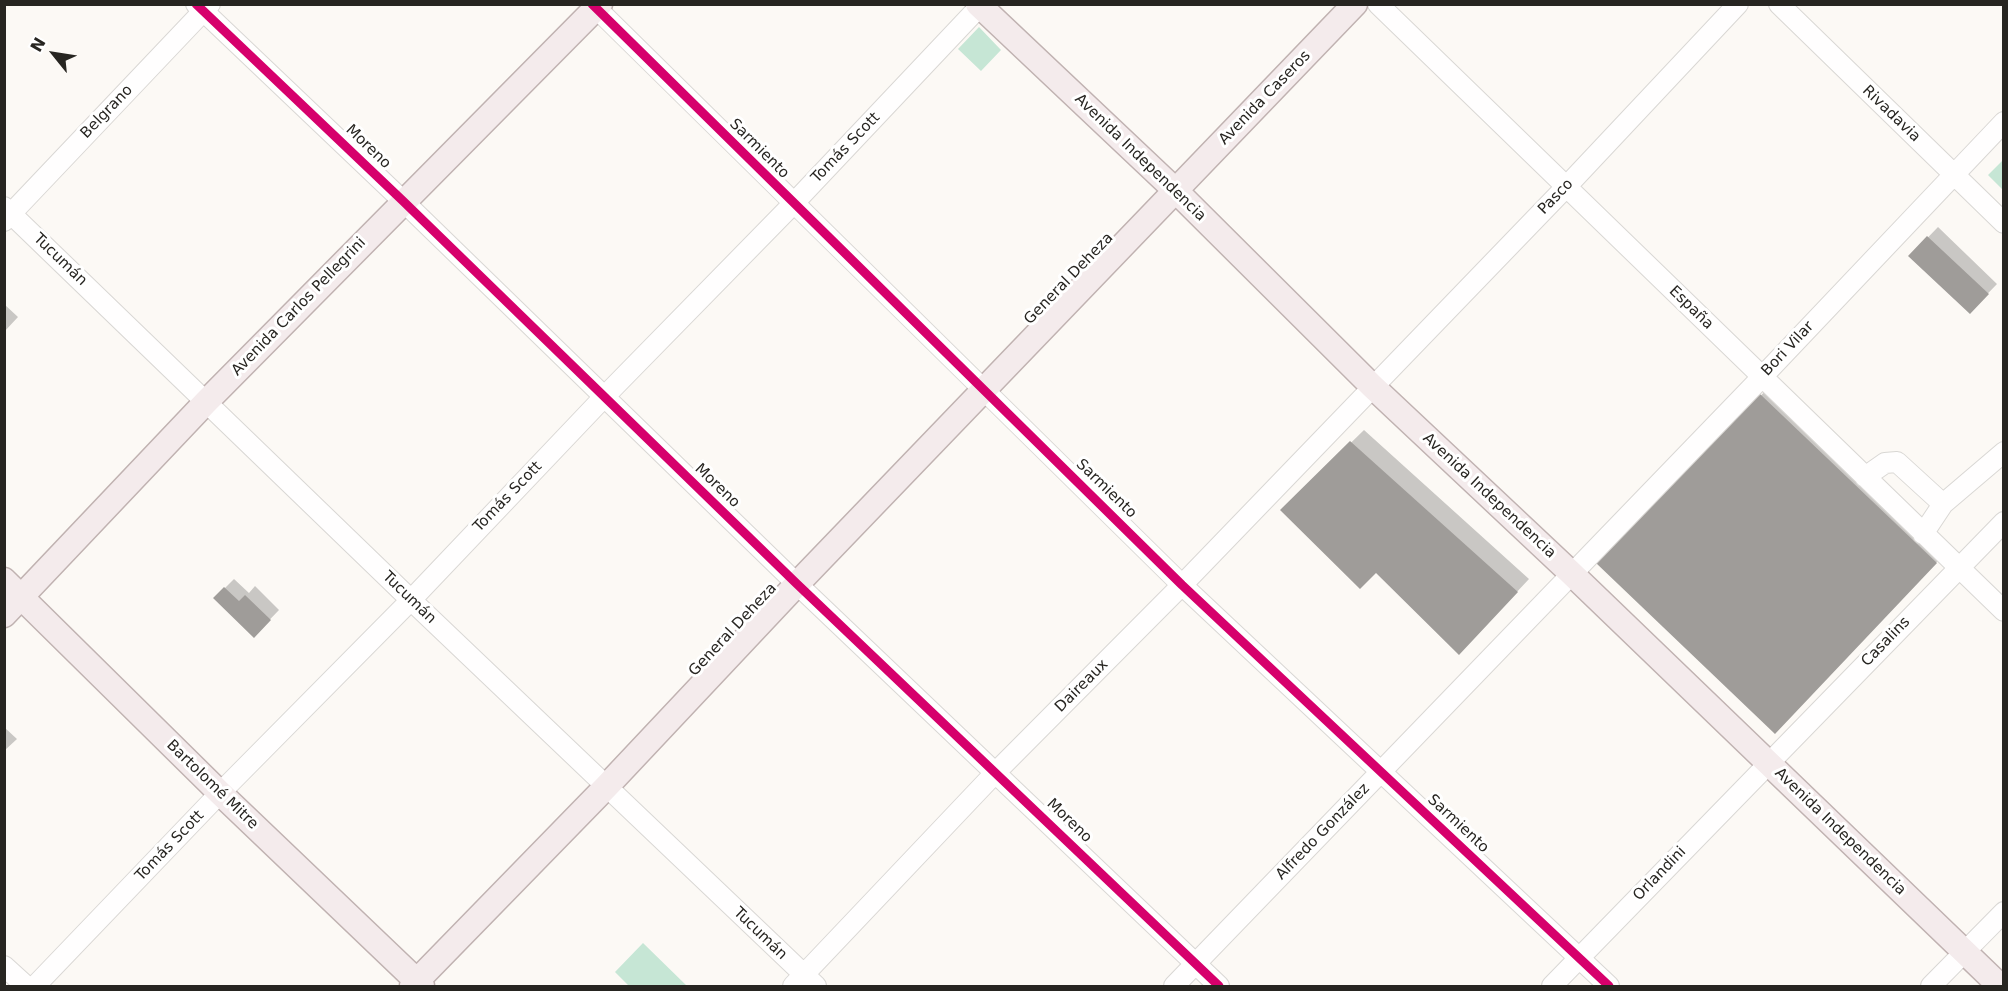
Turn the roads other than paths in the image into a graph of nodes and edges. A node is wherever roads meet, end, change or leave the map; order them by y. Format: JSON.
{"nodes":[{"id":1,"x":1355,"y":4,"type":"edge"},
{"id":2,"x":1378,"y":4,"type":"edge"},
{"id":3,"x":1738,"y":4,"type":"edge"},
{"id":4,"x":1779,"y":4,"type":"edge"},
{"id":5,"x":980,"y":5,"type":"edge"},
{"id":6,"x":596,"y":6,"type":"edge"},
{"id":7,"x":203,"y":7,"type":"edge"},
{"id":8,"x":2004,"y":122,"type":"edge"},
{"id":9,"x":1953,"y":174,"type":"junction"},
{"id":10,"x":1566,"y":187,"type":"junction"},
{"id":11,"x":1176,"y":191,"type":"junction"},
{"id":12,"x":403,"y":201,"type":"junction"},
{"id":13,"x":793,"y":204,"type":"junction"},
{"id":14,"x":7,"y":214,"type":"edge"},
{"id":15,"x":2004,"y":223,"type":"edge"},
{"id":16,"x":1762,"y":377,"type":"junction"},
{"id":17,"x":1372,"y":386,"type":"junction"},
{"id":18,"x":984,"y":390,"type":"junction"},
{"id":19,"x":604,"y":397,"type":"junction"},
{"id":20,"x":206,"y":402,"type":"junction"},
{"id":21,"x":2004,"y":452,"type":"edge"},
{"id":22,"x":1865,"y":477,"type":"junction"},
{"id":23,"x":1943,"y":504,"type":"junction"},
{"id":24,"x":2004,"y":522,"type":"edge"},
{"id":25,"x":1923,"y":534,"type":"junction"},
{"id":26,"x":1959,"y":568,"type":"junction"},
{"id":27,"x":1572,"y":573,"type":"junction"},
{"id":28,"x":4,"y":580,"type":"edge"},
{"id":29,"x":797,"y":584,"type":"junction"},
{"id":30,"x":1182,"y":585,"type":"junction"},
{"id":31,"x":22,"y":597,"type":"junction"},
{"id":32,"x":411,"y":600,"type":"junction"},
{"id":33,"x":2004,"y":611,"type":"edge"},
{"id":34,"x":4,"y":615,"type":"edge"},
{"id":35,"x":1768,"y":762,"type":"junction"},
{"id":36,"x":996,"y":772,"type":"junction"},
{"id":37,"x":1380,"y":772,"type":"junction"},
{"id":38,"x":606,"y":787,"type":"junction"},
{"id":39,"x":220,"y":793,"type":"junction"},
{"id":40,"x":2004,"y":912,"type":"edge"},
{"id":41,"x":1964,"y":951,"type":"junction"},
{"id":42,"x":1580,"y":958,"type":"junction"},
{"id":43,"x":1196,"y":963,"type":"junction"},
{"id":44,"x":4,"y":966,"type":"edge"},
{"id":45,"x":804,"y":983,"type":"edge"},
{"id":46,"x":417,"y":985,"type":"edge"},
{"id":47,"x":26,"y":987,"type":"edge"},
{"id":48,"x":35,"y":987,"type":"edge"},
{"id":49,"x":1174,"y":987,"type":"edge"},
{"id":50,"x":1220,"y":987,"type":"edge"},
{"id":51,"x":1552,"y":987,"type":"edge"},
{"id":52,"x":1609,"y":987,"type":"edge"},
{"id":53,"x":1931,"y":987,"type":"edge"},
{"id":54,"x":2000,"y":987,"type":"edge"}],
"edges":[{"from":1,"to":11,"type":"main road","name":"Avenida Caseros"},
{"from":2,"to":10,"type":"street","name":"España"},
{"from":3,"to":10,"type":"street","name":"Pasco"},
{"from":4,"to":9,"type":"street","name":"Rivadavia"},
{"from":5,"to":11,"type":"main road","name":"Avenida Independencia"},
{"from":5,"to":13,"type":"street","name":"Tomás Scott"},
{"from":6,"to":12,"type":"main road","name":"Avenida Carlos Pellegrini"},
{"from":6,"to":13,"type":"street","name":"Sarmiento"},
{"from":7,"to":12,"type":"street","name":"Moreno"},
{"from":7,"to":14,"type":"street","name":"Belgrano"},
{"from":8,"to":9,"type":"street","name":"Bori Vilar"},
{"from":9,"to":15,"type":"street","name":"Rivadavia"},
{"from":9,"to":16,"type":"street","name":"Bori Vilar"},
{"from":10,"to":16,"type":"street","name":"España"},
{"from":10,"to":17,"type":"street","name":"Pasco"},
{"from":11,"to":17,"type":"main road","name":"Avenida Independencia"},
{"from":11,"to":18,"type":"main road","name":"General Deheza"},
{"from":12,"to":19,"type":"street","name":"Moreno"},
{"from":12,"to":20,"type":"main road","name":"Avenida Carlos Pellegrini"},
{"from":13,"to":18,"type":"street","name":"Sarmiento"},
{"from":13,"to":19,"type":"street","name":"Tomás Scott"},
{"from":14,"to":20,"type":"street","name":"Tucumán"},
{"from":16,"to":22,"type":"street","name":"España"},
{"from":16,"to":27,"type":"street","name":"Bori Vilar"},
{"from":17,"to":27,"type":"main road","name":"Avenida Independencia"},
{"from":17,"to":30,"type":"street","name":"Daireaux"},
{"from":18,"to":29,"type":"main road","name":"General Deheza"},
{"from":18,"to":30,"type":"street","name":"Sarmiento"},
{"from":19,"to":29,"type":"street","name":"Moreno"},
{"from":19,"to":32,"type":"street","name":"Tomás Scott"},
{"from":20,"to":31,"type":"main road","name":"Avenida Carlos Pellegrini"},
{"from":20,"to":32,"type":"street","name":"Tucumán"},
{"from":21,"to":23,"type":"street"},
{"from":22,"to":23,"type":"street"},
{"from":22,"to":25,"type":"street","name":"España"},
{"from":23,"to":25,"type":"street"},
{"from":24,"to":26,"type":"street","name":"Casalins"},
{"from":25,"to":26,"type":"street","name":"España"},
{"from":26,"to":33,"type":"street","name":"España"},
{"from":26,"to":35,"type":"street","name":"Casalins"},
{"from":27,"to":35,"type":"main road","name":"Avenida Independencia"},
{"from":27,"to":37,"type":"street","name":"Alfredo González"},
{"from":28,"to":31,"type":"main road","name":"Bartolomé Mitre"},
{"from":29,"to":36,"type":"street","name":"Moreno"},
{"from":29,"to":38,"type":"main road","name":"General Deheza"},
{"from":30,"to":36,"type":"street","name":"Daireaux"},
{"from":30,"to":37,"type":"street","name":"Sarmiento"},
{"from":31,"to":34,"type":"main road","name":"Avenida Carlos Pellegrini"},
{"from":31,"to":39,"type":"main road","name":"Bartolomé Mitre"},
{"from":32,"to":38,"type":"street","name":"Tucumán"},
{"from":32,"to":39,"type":"street","name":"Tomás Scott"},
{"from":35,"to":41,"type":"main road","name":"Avenida Independencia"},
{"from":35,"to":42,"type":"street","name":"Orlandini"},
{"from":36,"to":43,"type":"street","name":"Moreno"},
{"from":36,"to":45,"type":"street","name":"Daireaux"},
{"from":37,"to":42,"type":"street","name":"Sarmiento"},
{"from":37,"to":43,"type":"street","name":"Alfredo González"},
{"from":38,"to":45,"type":"street","name":"Tucumán"},
{"from":38,"to":46,"type":"main road","name":"General Deheza"},
{"from":39,"to":46,"type":"main road","name":"Bartolomé Mitre"},
{"from":39,"to":48,"type":"street","name":"Tomás Scott"},
{"from":40,"to":41,"type":"street"},
{"from":41,"to":53,"type":"street"},
{"from":41,"to":54,"type":"main road","name":"Avenida Independencia"},
{"from":42,"to":51,"type":"street","name":"Orlandini"},
{"from":42,"to":52,"type":"street","name":"Sarmiento"},
{"from":43,"to":49,"type":"street","name":"Alfredo González"},
{"from":43,"to":50,"type":"street","name":"Moreno"},
{"from":44,"to":47,"type":"street"}]}
